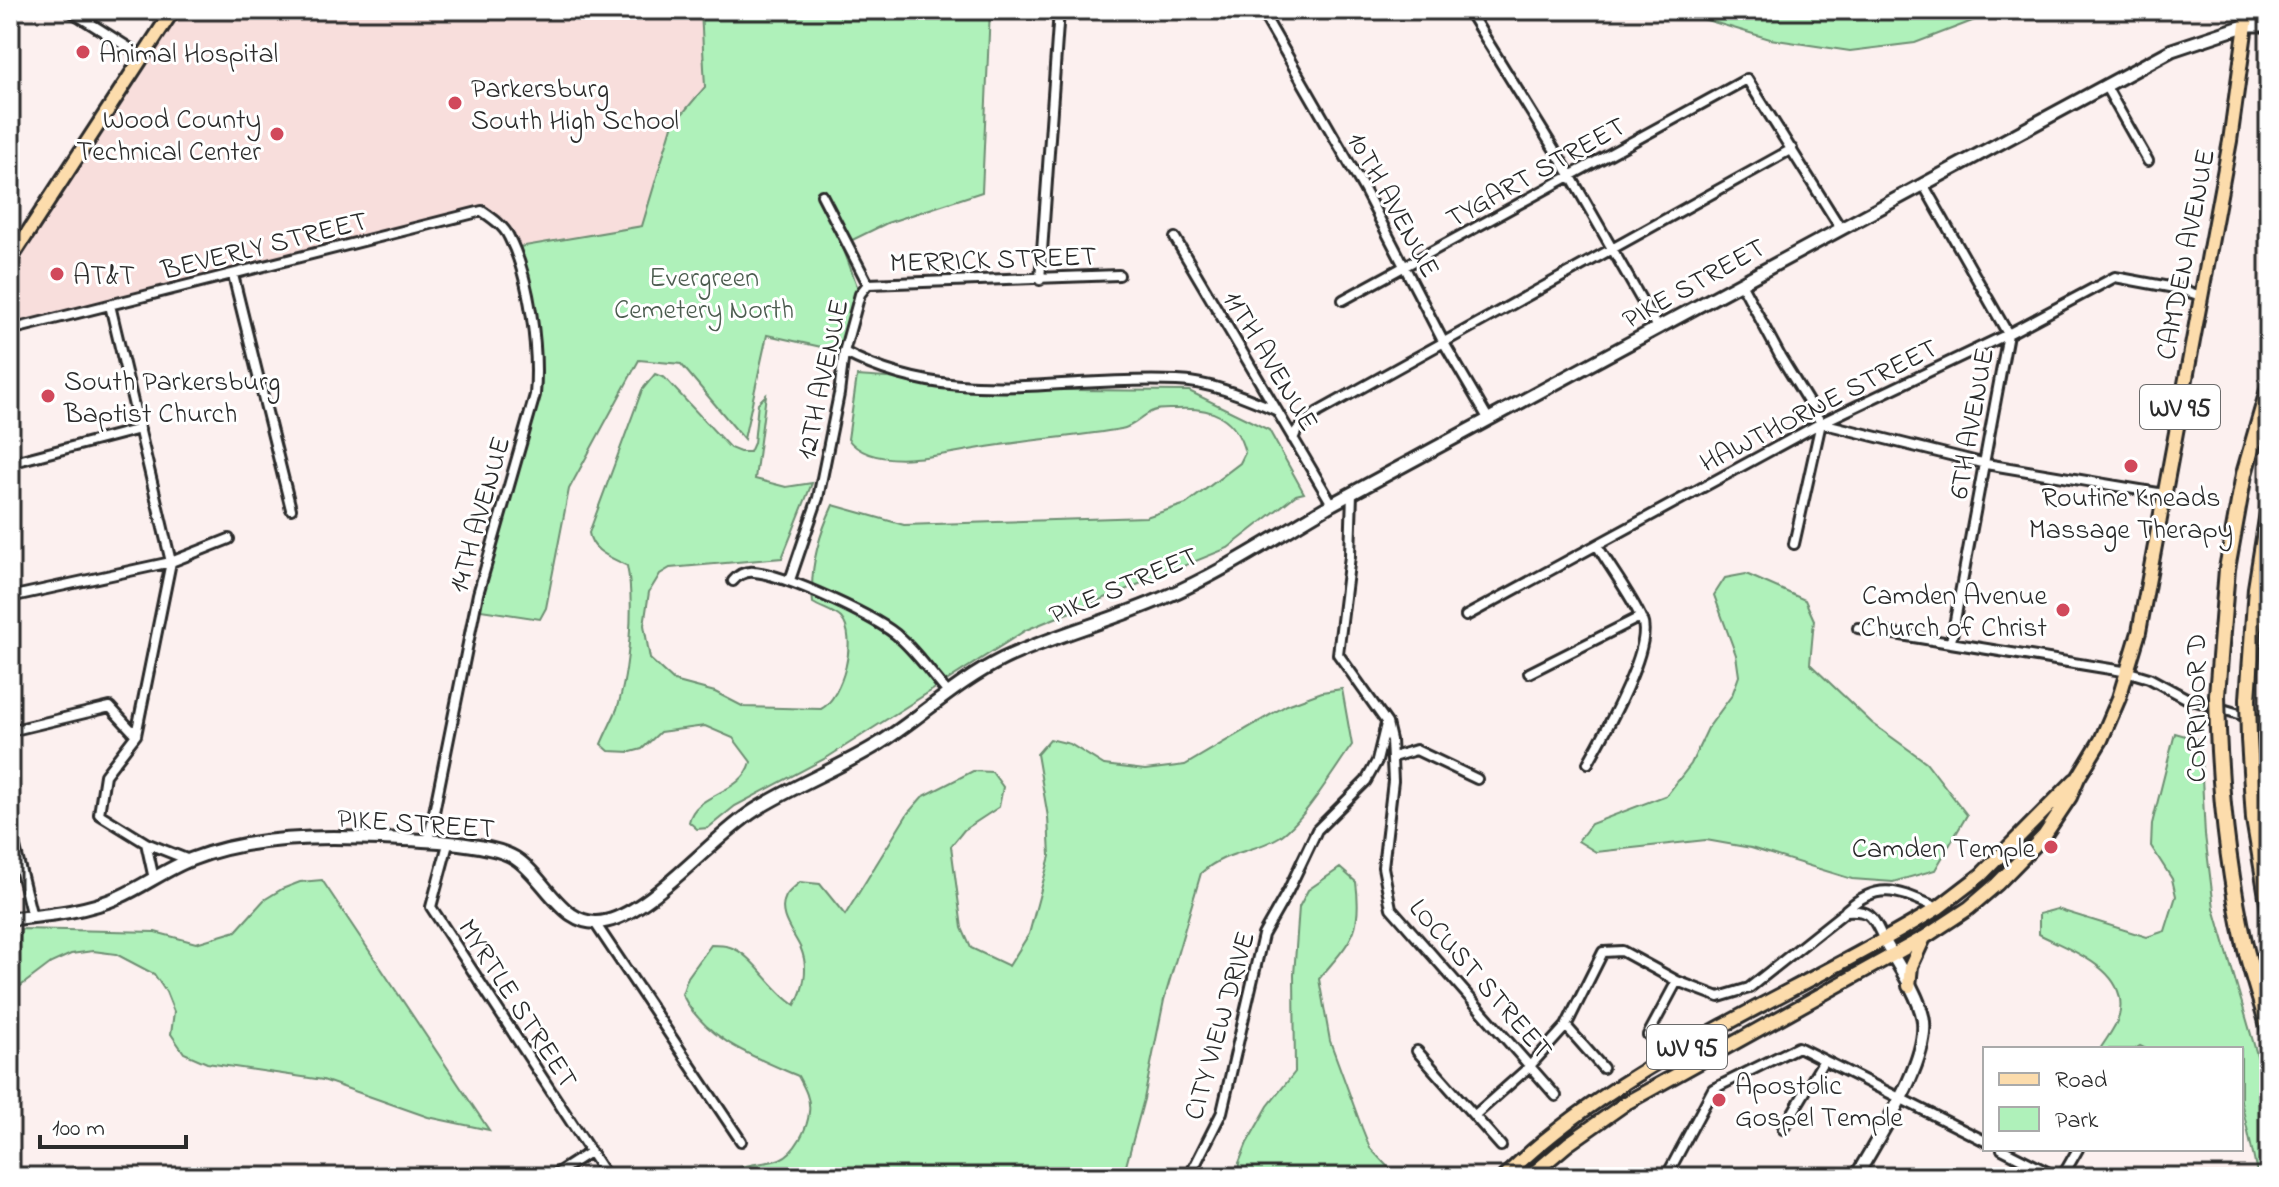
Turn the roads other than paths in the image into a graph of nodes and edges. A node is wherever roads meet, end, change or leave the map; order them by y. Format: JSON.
{"nodes":[{"id":1,"x":69,"y":10,"type":"edge"},
{"id":2,"x":173,"y":10,"type":"edge"},
{"id":3,"x":1059,"y":10,"type":"edge"},
{"id":4,"x":1261,"y":10,"type":"edge"},
{"id":5,"x":1468,"y":10,"type":"edge"},
{"id":6,"x":2248,"y":10,"type":"edge"},
{"id":7,"x":2247,"y":25,"type":"junction"},
{"id":8,"x":2269,"y":25,"type":"edge"},
{"id":9,"x":142,"y":56,"type":"junction"},
{"id":10,"x":2105,"y":85,"type":"junction"},
{"id":11,"x":1792,"y":149,"type":"junction"},
{"id":12,"x":2148,"y":161,"type":"dead end"},
{"id":13,"x":1570,"y":175,"type":"junction"},
{"id":14,"x":1923,"y":184,"type":"junction"},
{"id":15,"x":822,"y":195,"type":"dead end"},
{"id":16,"x":482,"y":211,"type":"joint"},
{"id":17,"x":1841,"y":229,"type":"junction"},
{"id":18,"x":1175,"y":238,"type":"dead end"},
{"id":19,"x":1611,"y":248,"type":"junction"},
{"id":20,"x":10,"y":260,"type":"edge"},
{"id":21,"x":1405,"y":268,"type":"junction"},
{"id":22,"x":233,"y":275,"type":"junction"},
{"id":23,"x":1119,"y":275,"type":"dead end"},
{"id":24,"x":1040,"y":280,"type":"junction"},
{"id":25,"x":1741,"y":283,"type":"junction"},
{"id":26,"x":868,"y":284,"type":"junction"},
{"id":27,"x":2201,"y":296,"type":"junction"},
{"id":28,"x":1343,"y":300,"type":"dead end"},
{"id":29,"x":110,"y":305,"type":"junction"},
{"id":30,"x":1658,"y":329,"type":"junction"},
{"id":31,"x":10,"y":330,"type":"edge"},
{"id":32,"x":2008,"y":334,"type":"junction"},
{"id":33,"x":1444,"y":343,"type":"junction"},
{"id":34,"x":844,"y":352,"type":"junction"},
{"id":35,"x":2269,"y":387,"type":"edge"},
{"id":36,"x":1276,"y":410,"type":"junction"},
{"id":37,"x":1489,"y":420,"type":"junction"},
{"id":38,"x":1821,"y":423,"type":"junction"},
{"id":39,"x":140,"y":429,"type":"junction"},
{"id":40,"x":1293,"y":439,"type":"junction"},
{"id":41,"x":10,"y":463,"type":"edge"},
{"id":42,"x":1986,"y":464,"type":"junction"},
{"id":43,"x":1352,"y":493,"type":"junction"},
{"id":44,"x":2164,"y":494,"type":"junction"},
{"id":45,"x":1332,"y":504,"type":"junction"},
{"id":46,"x":2269,"y":506,"type":"edge"},
{"id":47,"x":291,"y":509,"type":"dead end"},
{"id":48,"x":229,"y":539,"type":"dead end"},
{"id":49,"x":1794,"y":544,"type":"dead end"},
{"id":50,"x":1597,"y":545,"type":"junction"},
{"id":51,"x":171,"y":562,"type":"junction"},
{"id":52,"x":790,"y":580,"type":"junction"},
{"id":53,"x":733,"y":581,"type":"dead end"},
{"id":54,"x":10,"y":597,"type":"edge"},
{"id":55,"x":1466,"y":616,"type":"dead end"},
{"id":56,"x":1640,"y":617,"type":"junction"},
{"id":57,"x":1858,"y":628,"type":"dead end"},
{"id":58,"x":1951,"y":642,"type":"junction"},
{"id":59,"x":2129,"y":672,"type":"junction"},
{"id":60,"x":1529,"y":673,"type":"dead end"},
{"id":61,"x":949,"y":694,"type":"junction"},
{"id":62,"x":1387,"y":723,"type":"junction"},
{"id":63,"x":2269,"y":723,"type":"edge"},
{"id":64,"x":10,"y":731,"type":"edge"},
{"id":65,"x":136,"y":735,"type":"junction"},
{"id":66,"x":1393,"y":757,"type":"junction"},
{"id":67,"x":1588,"y":763,"type":"dead end"},
{"id":68,"x":2078,"y":778,"type":"junction"},
{"id":69,"x":1477,"y":779,"type":"dead end"},
{"id":70,"x":10,"y":827,"type":"edge"},
{"id":71,"x":428,"y":842,"type":"junction"},
{"id":72,"x":146,"y":843,"type":"junction"},
{"id":73,"x":448,"y":844,"type":"junction"},
{"id":74,"x":189,"y":860,"type":"junction"},
{"id":75,"x":154,"y":879,"type":"junction"},
{"id":76,"x":1938,"y":908,"type":"junction"},
{"id":77,"x":2269,"y":908,"type":"edge"},
{"id":78,"x":1846,"y":911,"type":"junction"},
{"id":79,"x":32,"y":917,"type":"junction"},
{"id":80,"x":10,"y":919,"type":"edge"},
{"id":81,"x":595,"y":923,"type":"junction"},
{"id":82,"x":1925,"y":937,"type":"junction"},
{"id":83,"x":1884,"y":940,"type":"junction"},
{"id":84,"x":1893,"y":956,"type":"junction"},
{"id":85,"x":1677,"y":981,"type":"junction"},
{"id":86,"x":1909,"y":986,"type":"junction"},
{"id":87,"x":1566,"y":1026,"type":"junction"},
{"id":88,"x":2269,"y":1029,"type":"edge"},
{"id":89,"x":1648,"y":1035,"type":"dead end"},
{"id":90,"x":1417,"y":1051,"type":"dead end"},
{"id":91,"x":1824,"y":1060,"type":"junction"},
{"id":92,"x":1529,"y":1067,"type":"junction"},
{"id":93,"x":1603,"y":1068,"type":"dead end"},
{"id":94,"x":1556,"y":1096,"type":"dead end"},
{"id":95,"x":1898,"y":1099,"type":"junction"},
{"id":96,"x":1475,"y":1115,"type":"junction"},
{"id":97,"x":1783,"y":1129,"type":"dead end"},
{"id":98,"x":1983,"y":1140,"type":"edge"},
{"id":99,"x":741,"y":1141,"type":"dead end"},
{"id":100,"x":1501,"y":1146,"type":"dead end"},
{"id":101,"x":2006,"y":1151,"type":"edge"},
{"id":102,"x":2077,"y":1151,"type":"edge"},
{"id":103,"x":590,"y":1152,"type":"junction"},
{"id":104,"x":341,"y":1177,"type":"edge"},
{"id":105,"x":404,"y":1177,"type":"edge"},
{"id":106,"x":551,"y":1177,"type":"edge"},
{"id":107,"x":607,"y":1177,"type":"edge"},
{"id":108,"x":1189,"y":1177,"type":"edge"},
{"id":109,"x":1504,"y":1177,"type":"edge"},
{"id":110,"x":1529,"y":1177,"type":"edge"},
{"id":111,"x":1666,"y":1177,"type":"edge"},
{"id":112,"x":1856,"y":1177,"type":"edge"},
{"id":113,"x":2059,"y":1177,"type":"edge"}],
"edges":[{"from":1,"to":9,"type":"street"},
{"from":2,"to":9,"type":"main road"},
{"from":3,"to":24,"type":"street"},
{"from":4,"to":21,"type":"street","name":"10TH AVENUE"},
{"from":5,"to":13,"type":"street"},
{"from":6,"to":7,"type":"main road","name":"CAMDEN AVENUE","number":"WV 95"},
{"from":7,"to":8,"type":"main road","name":"PIKE STREET"},
{"from":7,"to":10,"type":"main road","name":"PIKE STREET"},
{"from":7,"to":27,"type":"main road","name":"CAMDEN AVENUE","number":"WV 95"},
{"from":9,"to":20,"type":"main road"},
{"from":10,"to":12,"type":"street"},
{"from":10,"to":14,"type":"main road","name":"PIKE STREET"},
{"from":11,"to":13,"type":"street","name":"TYGART STREET"},
{"from":11,"to":17,"type":"street"},
{"from":11,"to":19,"type":"street"},
{"from":13,"to":19,"type":"street"},
{"from":13,"to":21,"type":"street","name":"TYGART STREET"},
{"from":14,"to":17,"type":"main road","name":"PIKE STREET"},
{"from":14,"to":32,"type":"street","name":"6TH AVENUE"},
{"from":15,"to":26,"type":"street","name":"12TH AVENUE"},
{"from":16,"to":22,"type":"street","name":"BEVERLY STREET"},
{"from":16,"to":71,"type":"street","name":"14TH AVENUE"},
{"from":17,"to":25,"type":"main road","name":"PIKE STREET"},
{"from":18,"to":36,"type":"street","name":"11TH AVENUE"},
{"from":19,"to":30,"type":"street"},
{"from":19,"to":33,"type":"street"},
{"from":21,"to":28,"type":"street","name":"TYGART STREET"},
{"from":21,"to":33,"type":"street","name":"10TH AVENUE"},
{"from":22,"to":29,"type":"street","name":"BEVERLY STREET"},
{"from":22,"to":47,"type":"street"},
{"from":23,"to":24,"type":"street","name":"MERRICK STREET"},
{"from":24,"to":26,"type":"street","name":"MERRICK STREET"},
{"from":25,"to":30,"type":"main road","name":"PIKE STREET"},
{"from":25,"to":38,"type":"street"},
{"from":26,"to":34,"type":"street","name":"12TH AVENUE"},
{"from":27,"to":32,"type":"street","name":"HAWTHORNE STREET"},
{"from":27,"to":44,"type":"main road","name":"CAMDEN AVENUE","number":"WV 95"},
{"from":29,"to":31,"type":"street","name":"BEVERLY STREET"},
{"from":29,"to":39,"type":"street"},
{"from":30,"to":37,"type":"main road","name":"PIKE STREET"},
{"from":32,"to":38,"type":"street","name":"HAWTHORNE STREET"},
{"from":32,"to":42,"type":"street","name":"6TH AVENUE"},
{"from":33,"to":37,"type":"street","name":"10TH AVENUE"},
{"from":33,"to":40,"type":"street"},
{"from":34,"to":36,"type":"street"},
{"from":34,"to":52,"type":"street","name":"12TH AVENUE"},
{"from":35,"to":88,"type":"highway","name":"CORRIDOR D","bridge":true},
{"from":36,"to":40,"type":"street","name":"11TH AVENUE"},
{"from":37,"to":43,"type":"main road","name":"PIKE STREET"},
{"from":38,"to":42,"type":"street"},
{"from":38,"to":49,"type":"street"},
{"from":38,"to":50,"type":"street","name":"HAWTHORNE STREET"},
{"from":39,"to":41,"type":"street"},
{"from":39,"to":51,"type":"street"},
{"from":40,"to":45,"type":"street","name":"11TH AVENUE"},
{"from":42,"to":44,"type":"street"},
{"from":42,"to":58,"type":"street","name":"6TH AVENUE"},
{"from":43,"to":45,"type":"main road","name":"PIKE STREET"},
{"from":43,"to":62,"type":"street"},
{"from":44,"to":59,"type":"main road","name":"CAMDEN AVENUE","number":"WV 95"},
{"from":45,"to":61,"type":"main road","name":"PIKE STREET"},
{"from":46,"to":77,"type":"highway","name":"CORRIDOR D","bridge":true},
{"from":48,"to":51,"type":"street"},
{"from":50,"to":55,"type":"street","name":"HAWTHORNE STREET"},
{"from":50,"to":56,"type":"street"},
{"from":51,"to":54,"type":"street"},
{"from":51,"to":65,"type":"street"},
{"from":52,"to":53,"type":"street"},
{"from":52,"to":61,"type":"street"},
{"from":56,"to":60,"type":"street"},
{"from":56,"to":67,"type":"street"},
{"from":57,"to":58,"type":"street"},
{"from":58,"to":59,"type":"street"},
{"from":59,"to":63,"type":"street"},
{"from":59,"to":68,"type":"main road","name":"CAMDEN AVENUE","number":"WV 95"},
{"from":61,"to":81,"type":"main road","name":"PIKE STREET"},
{"from":62,"to":66,"type":"street","name":"LOCUST STREET"},
{"from":62,"to":108,"type":"street","name":"CITY VIEW DRIVE"},
{"from":64,"to":65,"type":"street"},
{"from":65,"to":72,"type":"street"},
{"from":66,"to":69,"type":"street"},
{"from":66,"to":92,"type":"street","name":"LOCUST STREET"},
{"from":68,"to":76,"type":"main road","name":"CAMDEN AVENUE","number":"WV 95"},
{"from":68,"to":82,"type":"main road","name":"CAMDEN AVENUE","number":"WV 95"},
{"from":70,"to":79,"type":"street"},
{"from":71,"to":73,"type":"main road","name":"PIKE STREET"},
{"from":71,"to":74,"type":"main road","name":"PIKE STREET"},
{"from":72,"to":74,"type":"street"},
{"from":72,"to":75,"type":"street"},
{"from":73,"to":81,"type":"main road","name":"PIKE STREET"},
{"from":73,"to":103,"type":"street","name":"MYRTLE STREET"},
{"from":74,"to":75,"type":"main road","name":"PIKE STREET"},
{"from":75,"to":79,"type":"main road","name":"PIKE STREET"},
{"from":76,"to":78,"type":"street"},
{"from":76,"to":83,"type":"main road","name":"CAMDEN AVENUE","number":"WV 95"},
{"from":78,"to":83,"type":"street"},
{"from":78,"to":85,"type":"street"},
{"from":79,"to":80,"type":"main road","name":"PIKE STREET"},
{"from":81,"to":99,"type":"street"},
{"from":82,"to":84,"type":"main road","name":"CAMDEN AVENUE","number":"WV 95"},
{"from":82,"to":86,"type":"main road"},
{"from":83,"to":84,"type":"main road"},
{"from":83,"to":109,"type":"main road","number":"WV 95"},
{"from":84,"to":86,"type":"main road"},
{"from":84,"to":110,"type":"main road","number":"WV 95"},
{"from":85,"to":87,"type":"street"},
{"from":85,"to":89,"type":"street"},
{"from":86,"to":95,"type":"main road"},
{"from":87,"to":92,"type":"street"},
{"from":87,"to":93,"type":"street"},
{"from":90,"to":96,"type":"street"},
{"from":91,"to":95,"type":"street"},
{"from":91,"to":97,"type":"street"},
{"from":91,"to":111,"type":"street"},
{"from":92,"to":94,"type":"street","name":"LOCUST STREET"},
{"from":92,"to":96,"type":"street"},
{"from":95,"to":98,"type":"street"},
{"from":95,"to":112,"type":"main road"},
{"from":96,"to":100,"type":"street"},
{"from":101,"to":113,"type":"street"},
{"from":102,"to":113,"type":"street"},
{"from":103,"to":106,"type":"street"},
{"from":103,"to":107,"type":"street","name":"MYRTLE STREET"},
{"from":104,"to":105,"type":"street"}]}
